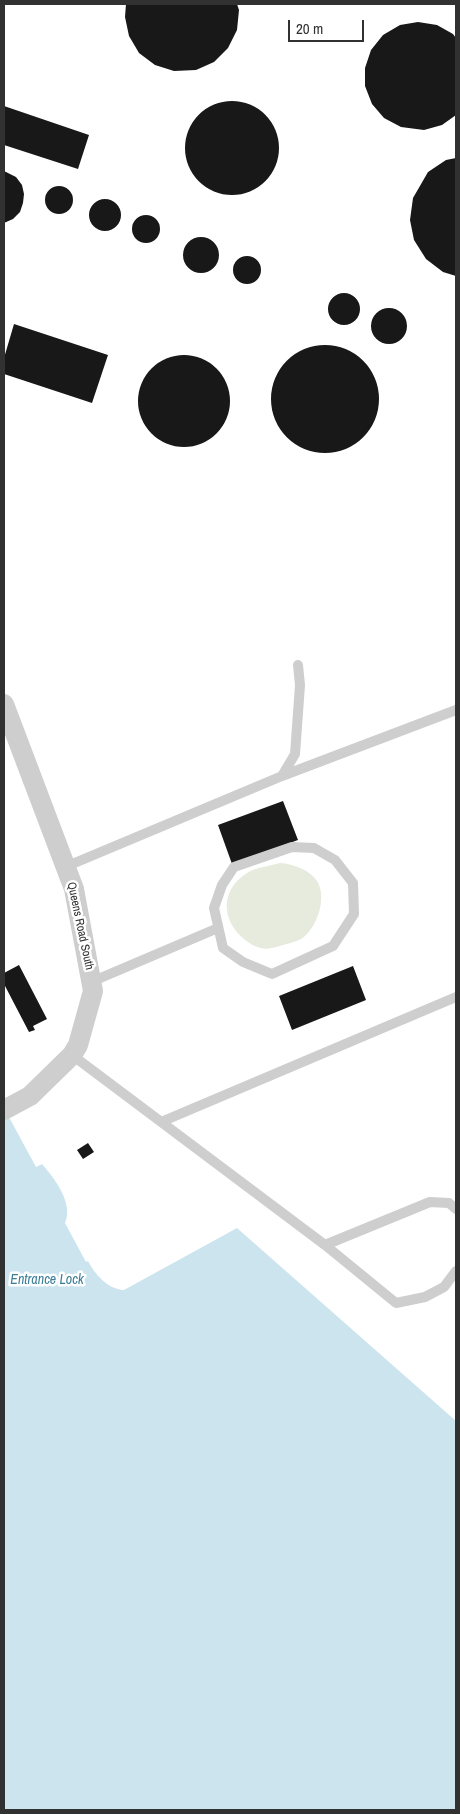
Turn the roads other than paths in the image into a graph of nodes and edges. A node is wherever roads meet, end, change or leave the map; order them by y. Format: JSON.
{"nodes":[{"id":1,"x":298,"y":665,"type":"dead end"},
{"id":2,"x":4,"y":704,"type":"edge"},
{"id":3,"x":456,"y":710,"type":"edge"},
{"id":4,"x":282,"y":776,"type":"junction"},
{"id":5,"x":65,"y":867,"type":"junction"},
{"id":6,"x":218,"y":928,"type":"junction"},
{"id":7,"x":91,"y":982,"type":"junction"},
{"id":8,"x":456,"y":997,"type":"edge"},
{"id":9,"x":72,"y":1055,"type":"junction"},
{"id":10,"x":12,"y":1106,"type":"edge"},
{"id":11,"x":161,"y":1122,"type":"junction"},
{"id":12,"x":456,"y":1209,"type":"edge"},
{"id":13,"x":325,"y":1245,"type":"junction"},
{"id":14,"x":456,"y":1271,"type":"edge"}],
"edges":[{"from":1,"to":4,"type":"lane"},
{"from":2,"to":5,"type":"street","name":"Queens Road South"},
{"from":3,"to":4,"type":"lane"},
{"from":4,"to":5,"type":"lane"},
{"from":5,"to":7,"type":"street","name":"Queens Road South"},
{"from":6,"to":6,"type":"lane"},
{"from":6,"to":7,"type":"lane"},
{"from":7,"to":9,"type":"street","name":"Queens Road South"},
{"from":8,"to":11,"type":"lane"},
{"from":9,"to":10,"type":"street","name":"Queens Road South"},
{"from":9,"to":11,"type":"lane"},
{"from":11,"to":13,"type":"lane"},
{"from":12,"to":13,"type":"lane"},
{"from":13,"to":14,"type":"lane"}]}
